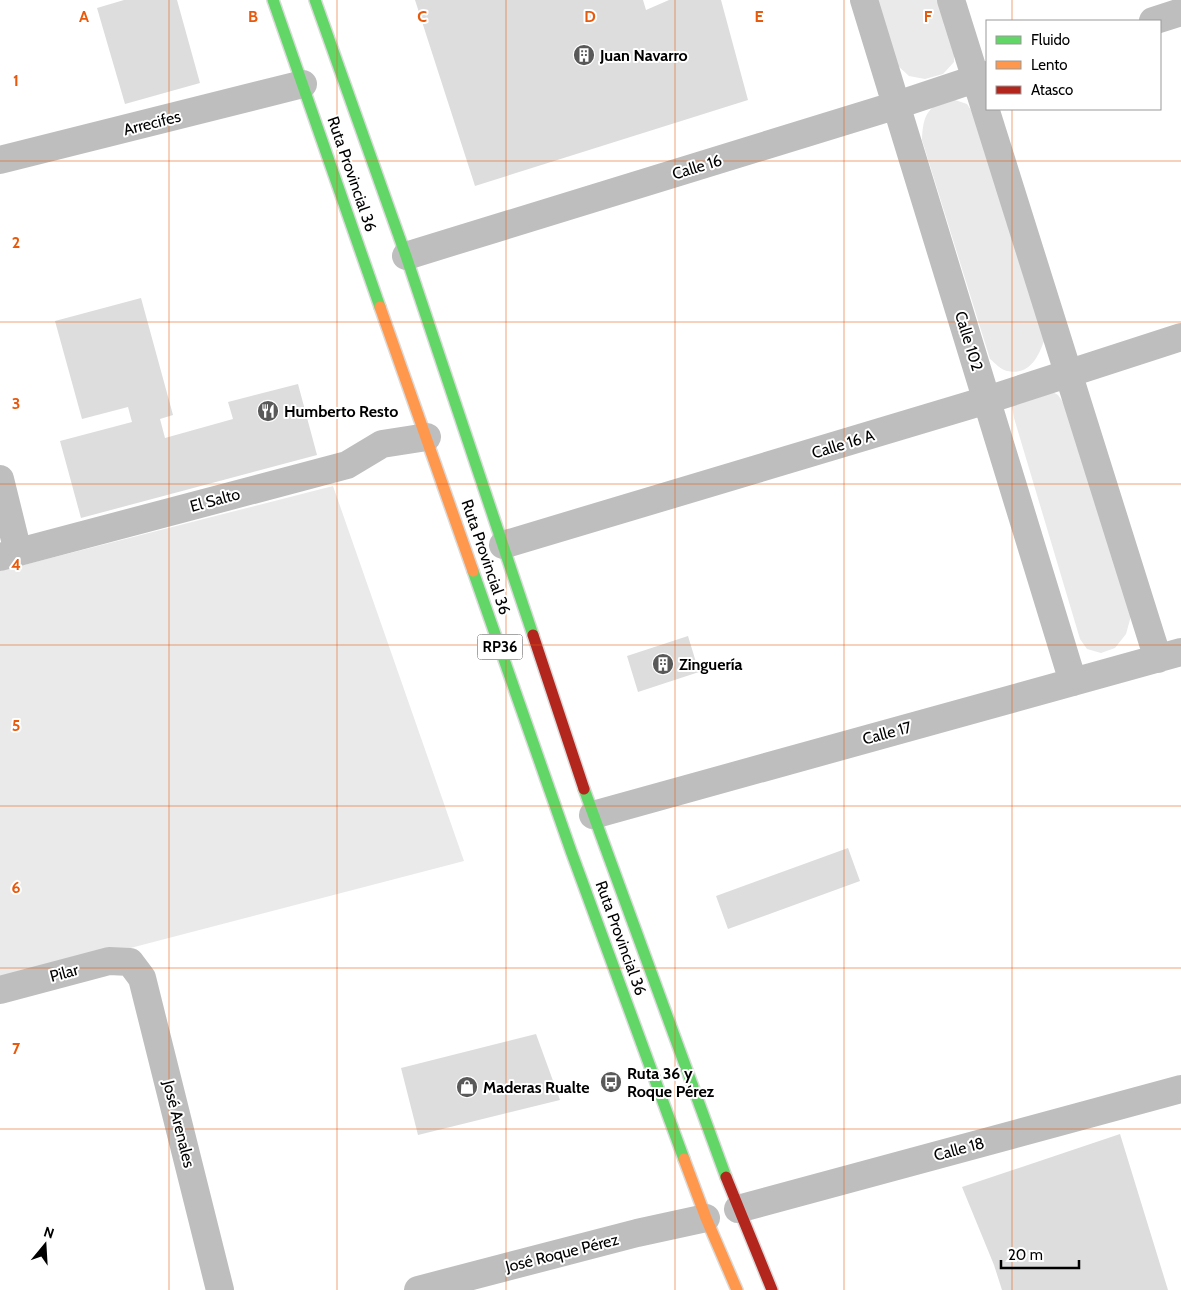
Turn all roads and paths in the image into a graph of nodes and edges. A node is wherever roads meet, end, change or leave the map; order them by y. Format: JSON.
{"nodes":[{"id":1,"x":273,"y":0,"type":"edge"},
{"id":2,"x":315,"y":0,"type":"edge"},
{"id":3,"x":864,"y":0,"type":"edge"},
{"id":4,"x":951,"y":0,"type":"edge"},
{"id":5,"x":1181,"y":12,"type":"edge"},
{"id":6,"x":1155,"y":20,"type":"edge"},
{"id":7,"x":982,"y":77,"type":"edge"},
{"id":8,"x":303,"y":84,"type":"junction"},
{"id":9,"x":986,"y":91,"type":"edge"},
{"id":10,"x":897,"y":105,"type":"junction"},
{"id":11,"x":992,"y":110,"type":"edge"},
{"id":12,"x":0,"y":160,"type":"edge"},
{"id":13,"x":406,"y":256,"type":"junction"},
{"id":14,"x":1181,"y":337,"type":"edge"},
{"id":15,"x":1068,"y":374,"type":"junction"},
{"id":16,"x":987,"y":400,"type":"junction"},
{"id":17,"x":426,"y":437,"type":"junction"},
{"id":18,"x":0,"y":479,"type":"edge"},
{"id":19,"x":503,"y":545,"type":"junction"},
{"id":20,"x":9,"y":554,"type":"edge"},
{"id":21,"x":1170,"y":655,"type":"edge"},
{"id":22,"x":1073,"y":682,"type":"junction"},
{"id":23,"x":593,"y":815,"type":"junction"},
{"id":24,"x":130,"y":962,"type":"joint"},
{"id":25,"x":0,"y":990,"type":"edge"},
{"id":26,"x":1181,"y":1089,"type":"edge"},
{"id":27,"x":738,"y":1209,"type":"junction"},
{"id":28,"x":706,"y":1218,"type":"junction"},
{"id":29,"x":220,"y":1290,"type":"edge"},
{"id":30,"x":418,"y":1290,"type":"edge"},
{"id":31,"x":737,"y":1290,"type":"edge"},
{"id":32,"x":772,"y":1290,"type":"edge"}],
"edges":[{"from":1,"to":8,"type":"main road","name":"Ruta Provincial 36","number":"RP36"},
{"from":2,"to":13,"type":"main road","name":"Ruta Provincial 36","number":"RP36"},
{"from":3,"to":10,"type":"street","name":"Calle 102"},
{"from":4,"to":7,"type":"street"},
{"from":5,"to":6,"type":"street"},
{"from":7,"to":9,"type":"street"},
{"from":7,"to":10,"type":"street","name":"Calle 16"},
{"from":8,"to":12,"type":"street","name":"Arrecifes"},
{"from":8,"to":17,"type":"main road","name":"Ruta Provincial 36","number":"RP36"},
{"from":10,"to":13,"type":"street","name":"Calle 16"},
{"from":10,"to":16,"type":"street","name":"Calle 102"},
{"from":11,"to":15,"type":"street"},
{"from":13,"to":19,"type":"main road","name":"Ruta Provincial 36","number":"RP36"},
{"from":14,"to":15,"type":"street","name":"Calle 16 A"},
{"from":15,"to":16,"type":"street","name":"Calle 16 A"},
{"from":15,"to":21,"type":"street"},
{"from":16,"to":19,"type":"street","name":"Calle 16 A"},
{"from":16,"to":22,"type":"street","name":"Calle 102"},
{"from":17,"to":20,"type":"street","name":"El Salto"},
{"from":17,"to":28,"type":"main road","name":"Ruta Provincial 36","number":"RP36"},
{"from":18,"to":20,"type":"street"},
{"from":19,"to":23,"type":"main road","name":"Ruta Provincial 36","number":"RP36"},
{"from":21,"to":22,"type":"street","name":"Calle 17"},
{"from":22,"to":23,"type":"street","name":"Calle 17"},
{"from":23,"to":27,"type":"main road","name":"Ruta Provincial 36","number":"RP36"},
{"from":24,"to":25,"type":"street","name":"Pilar"},
{"from":24,"to":29,"type":"street","name":"José Arenales"},
{"from":26,"to":27,"type":"street","name":"Calle 18"},
{"from":27,"to":32,"type":"main road","name":"Ruta Provincial 36","number":"RP36"},
{"from":28,"to":30,"type":"street","name":"José Roque Pérez"},
{"from":28,"to":31,"type":"main road","name":"Ruta Provincial 36","number":"RP36"}]}
